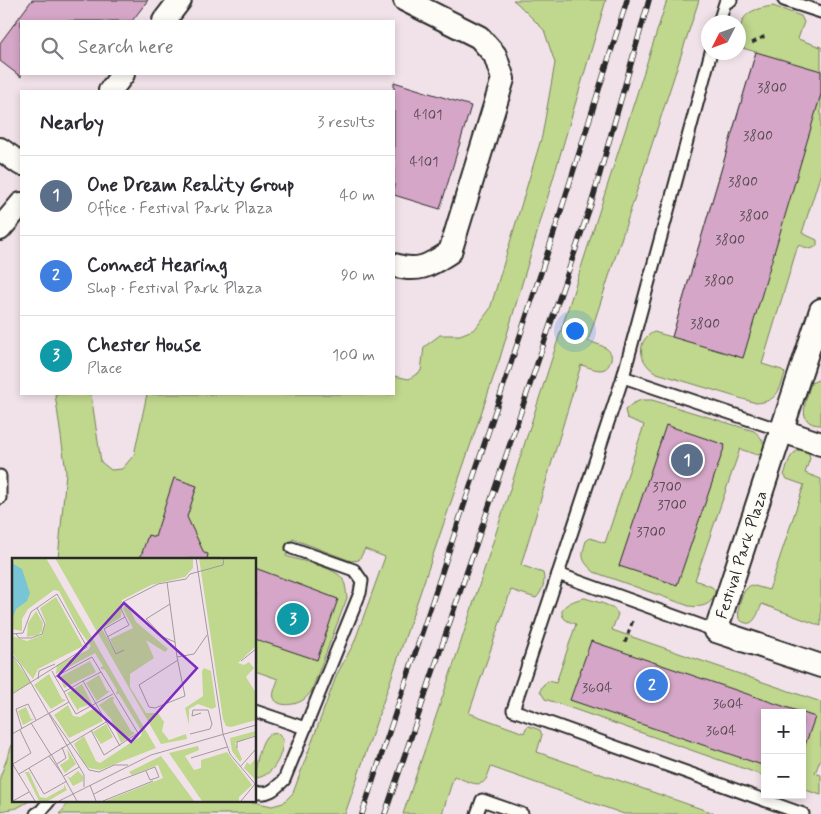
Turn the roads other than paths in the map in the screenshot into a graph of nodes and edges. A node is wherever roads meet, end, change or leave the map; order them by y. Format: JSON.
{"nodes":[{"id":1,"x":180,"y":0,"type":"edge"},
{"id":2,"x":405,"y":0,"type":"edge"},
{"id":3,"x":731,"y":0,"type":"edge"},
{"id":4,"x":784,"y":0,"type":"edge"},
{"id":5,"x":821,"y":12,"type":"edge"},
{"id":6,"x":722,"y":15,"type":"edge"},
{"id":7,"x":165,"y":20,"type":"edge"},
{"id":8,"x":709,"y":60,"type":"edge"},
{"id":9,"x":122,"y":75,"type":"edge"},
{"id":10,"x":111,"y":90,"type":"edge"},
{"id":11,"x":0,"y":149,"type":"edge"},
{"id":12,"x":20,"y":163,"type":"edge"},
{"id":13,"x":20,"y":205,"type":"edge"},
{"id":14,"x":0,"y":229,"type":"edge"},
{"id":15,"x":395,"y":265,"type":"edge"},
{"id":16,"x":821,"y":310,"type":"edge"},
{"id":17,"x":623,"y":377,"type":"junction"},
{"id":18,"x":783,"y":431,"type":"junction"},
{"id":19,"x":821,"y":444,"type":"edge"},
{"id":20,"x":0,"y":476,"type":"edge"},
{"id":21,"x":0,"y":498,"type":"edge"},
{"id":22,"x":292,"y":548,"type":"dead end"},
{"id":23,"x":558,"y":574,"type":"junction"},
{"id":24,"x":716,"y":631,"type":"junction"},
{"id":25,"x":821,"y":666,"type":"edge"},
{"id":26,"x":256,"y":710,"type":"edge"},
{"id":27,"x":305,"y":728,"type":"junction"},
{"id":28,"x":256,"y":792,"type":"edge"},
{"id":29,"x":48,"y":802,"type":"edge"},
{"id":30,"x":36,"y":814,"type":"edge"},
{"id":31,"x":477,"y":814,"type":"edge"},
{"id":32,"x":522,"y":814,"type":"edge"},
{"id":33,"x":803,"y":814,"type":"edge"}],
"edges":[{"from":1,"to":7,"type":"street"},
{"from":2,"to":15,"type":"street"},
{"from":3,"to":6,"type":"lane"},
{"from":4,"to":5,"type":"lane"},
{"from":8,"to":17,"type":"lane"},
{"from":9,"to":10,"type":"street"},
{"from":11,"to":12,"type":"street"},
{"from":13,"to":14,"type":"street"},
{"from":16,"to":18,"type":"street","name":"Festival Park Plaza"},
{"from":17,"to":18,"type":"lane"},
{"from":17,"to":23,"type":"lane"},
{"from":18,"to":19,"type":"street"},
{"from":18,"to":24,"type":"street","name":"Festival Park Plaza"},
{"from":20,"to":21,"type":"lane"},
{"from":22,"to":27,"type":"lane"},
{"from":23,"to":24,"type":"lane"},
{"from":23,"to":33,"type":"lane"},
{"from":24,"to":25,"type":"street","name":"Festival Park Plaza"},
{"from":26,"to":27,"type":"lane"},
{"from":27,"to":28,"type":"lane"},
{"from":29,"to":30,"type":"lane"},
{"from":31,"to":32,"type":"lane"}]}
